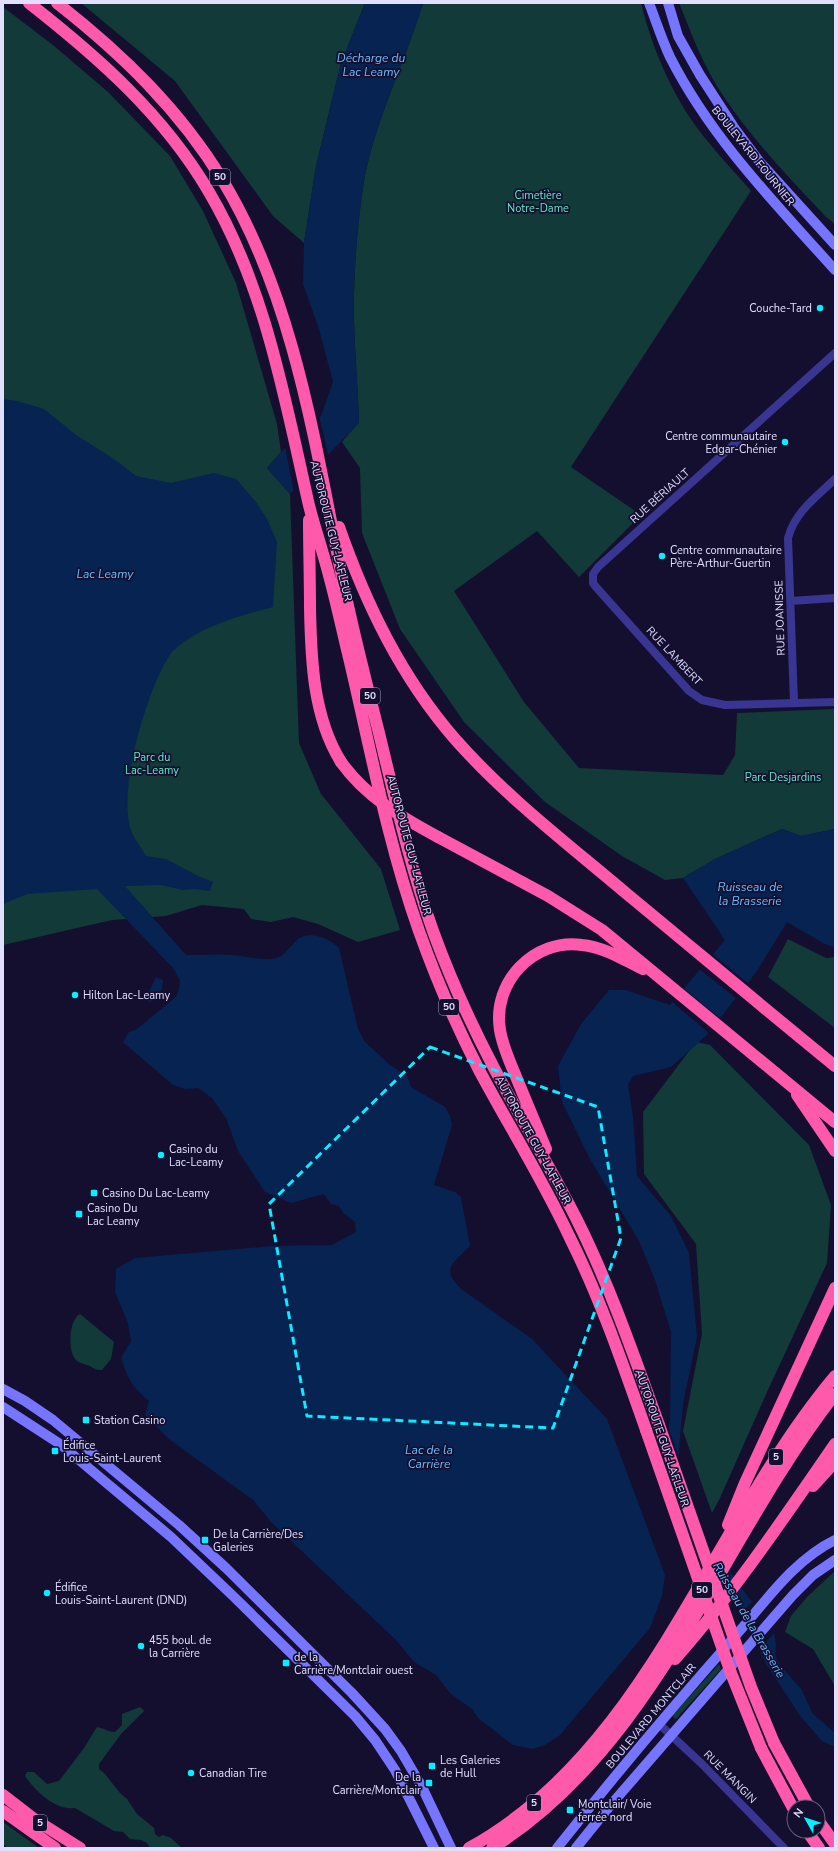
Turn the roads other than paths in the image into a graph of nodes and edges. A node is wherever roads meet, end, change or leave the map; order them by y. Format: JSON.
{"nodes":[{"id":1,"x":29,"y":3,"type":"edge"},
{"id":2,"x":57,"y":3,"type":"edge"},
{"id":3,"x":650,"y":3,"type":"edge"},
{"id":4,"x":668,"y":3,"type":"edge"},
{"id":5,"x":835,"y":245,"type":"edge"},
{"id":6,"x":835,"y":270,"type":"edge"},
{"id":7,"x":835,"y":353,"type":"edge"},
{"id":8,"x":835,"y":479,"type":"edge"},
{"id":9,"x":325,"y":488,"type":"junction"},
{"id":10,"x":309,"y":507,"type":"junction"},
{"id":11,"x":593,"y":578,"type":"joint"},
{"id":12,"x":835,"y":598,"type":"edge"},
{"id":13,"x":791,"y":601,"type":"junction"},
{"id":14,"x":835,"y":702,"type":"edge"},
{"id":15,"x":794,"y":703,"type":"junction"},
{"id":16,"x":663,"y":979,"type":"junction"},
{"id":17,"x":814,"y":1049,"type":"junction"},
{"id":18,"x":835,"y":1066,"type":"edge"},
{"id":19,"x":835,"y":1076,"type":"edge"},
{"id":20,"x":787,"y":1081,"type":"junction"},
{"id":21,"x":835,"y":1122,"type":"edge"},
{"id":22,"x":835,"y":1151,"type":"edge"},
{"id":23,"x":570,"y":1207,"type":"junction"},
{"id":24,"x":835,"y":1288,"type":"edge"},
{"id":25,"x":835,"y":1376,"type":"edge"},
{"id":26,"x":3,"y":1389,"type":"edge"},
{"id":27,"x":835,"y":1394,"type":"edge"},
{"id":28,"x":3,"y":1406,"type":"edge"},
{"id":29,"x":835,"y":1444,"type":"edge"},
{"id":30,"x":835,"y":1462,"type":"edge"},
{"id":31,"x":779,"y":1525,"type":"junction"},
{"id":32,"x":835,"y":1540,"type":"edge"},
{"id":33,"x":715,"y":1557,"type":"junction"},
{"id":34,"x":835,"y":1560,"type":"edge"},
{"id":35,"x":651,"y":1685,"type":"junction"},
{"id":36,"x":659,"y":1724,"type":"junction"},
{"id":37,"x":671,"y":1735,"type":"junction"},
{"id":38,"x":3,"y":1795,"type":"edge"},
{"id":39,"x":788,"y":1799,"type":"edge"},
{"id":40,"x":804,"y":1799,"type":"edge"},
{"id":41,"x":3,"y":1811,"type":"edge"},
{"id":42,"x":826,"y":1831,"type":"edge"},
{"id":43,"x":813,"y":1839,"type":"edge"},
{"id":44,"x":835,"y":1844,"type":"edge"},
{"id":45,"x":450,"y":1846,"type":"edge"},
{"id":46,"x":55,"y":1848,"type":"edge"},
{"id":47,"x":80,"y":1848,"type":"edge"},
{"id":48,"x":434,"y":1848,"type":"edge"},
{"id":49,"x":469,"y":1848,"type":"edge"},
{"id":50,"x":492,"y":1848,"type":"edge"},
{"id":51,"x":557,"y":1848,"type":"edge"},
{"id":52,"x":576,"y":1848,"type":"edge"},
{"id":53,"x":784,"y":1848,"type":"edge"},
{"id":54,"x":819,"y":1848,"type":"edge"}],
"edges":[{"from":1,"to":10,"type":"highway","name":"AUTOROUTE GUY-LAFLEUR","number":"50"},
{"from":2,"to":9,"type":"highway","name":"AUTOROUTE GUY-LAFLEUR","number":"50"},
{"from":3,"to":6,"type":"main road","name":"BOULEVARD FOURNIER"},
{"from":4,"to":5,"type":"main road","name":"BOULEVARD FOURNIER"},
{"from":7,"to":11,"type":"street","name":"RUE BÉRIAULT"},
{"from":8,"to":13,"type":"street","name":"RUE JOANISSE"},
{"from":9,"to":17,"type":"highway"},
{"from":9,"to":23,"type":"highway","name":"AUTOROUTE GUY-LAFLEUR","number":"50"},
{"from":10,"to":16,"type":"highway","bridge":true},
{"from":10,"to":39,"type":"highway","name":"AUTOROUTE GUY-LAFLEUR","number":"50","bridge":true},
{"from":11,"to":15,"type":"street","name":"RUE LAMBERT"},
{"from":12,"to":13,"type":"street"},
{"from":13,"to":15,"type":"street","name":"RUE JOANISSE"},
{"from":14,"to":15,"type":"street","name":"RUE LAMBERT"},
{"from":16,"to":20,"type":"highway"},
{"from":16,"to":23,"type":"highway"},
{"from":17,"to":18,"type":"highway"},
{"from":17,"to":19,"type":"highway"},
{"from":20,"to":21,"type":"highway"},
{"from":20,"to":22,"type":"highway"},
{"from":23,"to":40,"type":"highway","name":"AUTOROUTE GUY-LAFLEUR","number":"50","bridge":true},
{"from":24,"to":33,"type":"highway"},
{"from":25,"to":33,"type":"highway","number":"5"},
{"from":26,"to":45,"type":"main road"},
{"from":27,"to":35,"type":"highway","number":"5"},
{"from":28,"to":48,"type":"main road"},
{"from":29,"to":31,"type":"highway"},
{"from":30,"to":31,"type":"highway"},
{"from":31,"to":35,"type":"highway"},
{"from":32,"to":36,"type":"main road","name":"BOULEVARD MONTCLAIR"},
{"from":33,"to":49,"type":"highway","number":"5"},
{"from":34,"to":37,"type":"main road"},
{"from":35,"to":50,"type":"highway","number":"5"},
{"from":36,"to":37,"type":"street","name":"RUE MANGIN"},
{"from":36,"to":51,"type":"main road","name":"BOULEVARD MONTCLAIR"},
{"from":37,"to":52,"type":"main road"},
{"from":37,"to":53,"type":"street","name":"RUE MANGIN"},
{"from":38,"to":47,"type":"highway","number":"5"},
{"from":41,"to":46,"type":"highway","number":"5"},
{"from":42,"to":44,"type":"highway"},
{"from":43,"to":54,"type":"highway"}]}
